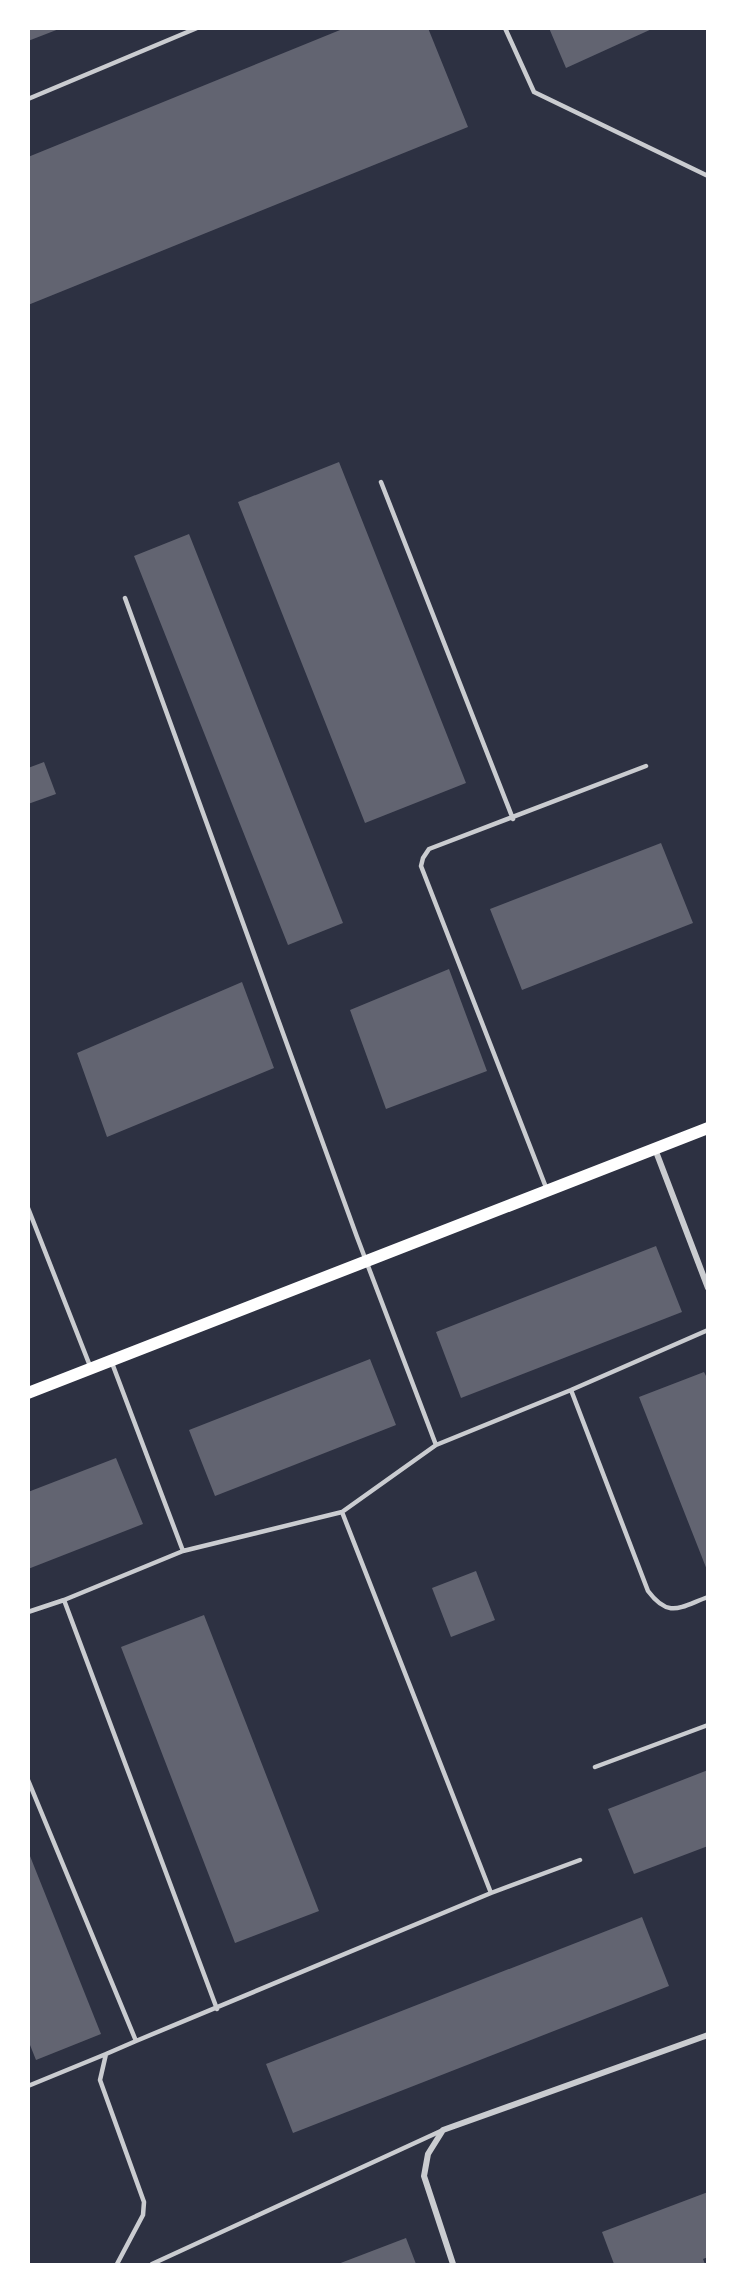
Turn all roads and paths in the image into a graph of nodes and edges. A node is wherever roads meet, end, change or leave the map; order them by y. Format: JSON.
{"nodes":[{"id":1,"x":197,"y":28,"type":"edge"},
{"id":2,"x":505,"y":28,"type":"edge"},
{"id":3,"x":28,"y":99,"type":"edge"},
{"id":4,"x":708,"y":176,"type":"edge"},
{"id":5,"x":381,"y":482,"type":"dead end"},
{"id":6,"x":125,"y":598,"type":"dead end"},
{"id":7,"x":646,"y":766,"type":"dead end"},
{"id":8,"x":513,"y":819,"type":"junction"},
{"id":9,"x":708,"y":1128,"type":"edge"},
{"id":10,"x":655,"y":1148,"type":"junction"},
{"id":11,"x":547,"y":1190,"type":"junction"},
{"id":12,"x":28,"y":1208,"type":"edge"},
{"id":13,"x":367,"y":1261,"type":"junction"},
{"id":14,"x":708,"y":1288,"type":"edge"},
{"id":15,"x":708,"y":1330,"type":"edge"},
{"id":16,"x":112,"y":1360,"type":"junction"},
{"id":17,"x":91,"y":1369,"type":"junction"},
{"id":18,"x":571,"y":1390,"type":"junction"},
{"id":19,"x":28,"y":1393,"type":"edge"},
{"id":20,"x":436,"y":1445,"type":"junction"},
{"id":21,"x":342,"y":1512,"type":"junction"},
{"id":22,"x":183,"y":1551,"type":"junction"},
{"id":23,"x":708,"y":1597,"type":"edge"},
{"id":24,"x":64,"y":1600,"type":"junction"},
{"id":25,"x":28,"y":1612,"type":"edge"},
{"id":26,"x":708,"y":1725,"type":"edge"},
{"id":27,"x":595,"y":1767,"type":"dead end"},
{"id":28,"x":28,"y":1780,"type":"edge"},
{"id":29,"x":580,"y":1860,"type":"dead end"},
{"id":30,"x":491,"y":1893,"type":"junction"},
{"id":31,"x":217,"y":2009,"type":"junction"},
{"id":32,"x":708,"y":2034,"type":"edge"},
{"id":33,"x":136,"y":2042,"type":"junction"},
{"id":34,"x":106,"y":2054,"type":"junction"},
{"id":35,"x":28,"y":2086,"type":"edge"},
{"id":36,"x":443,"y":2130,"type":"junction"},
{"id":37,"x":117,"y":2265,"type":"edge"},
{"id":38,"x":152,"y":2265,"type":"edge"},
{"id":39,"x":453,"y":2265,"type":"edge"}],
"edges":[{"from":1,"to":3,"type":"lane"},
{"from":2,"to":4,"type":"lane"},
{"from":5,"to":8,"type":"lane"},
{"from":6,"to":13,"type":"lane"},
{"from":7,"to":8,"type":"lane"},
{"from":8,"to":11,"type":"lane"},
{"from":9,"to":10,"type":"main road"},
{"from":10,"to":11,"type":"main road"},
{"from":10,"to":14,"type":"street"},
{"from":11,"to":13,"type":"main road"},
{"from":12,"to":17,"type":"lane"},
{"from":13,"to":16,"type":"main road"},
{"from":13,"to":20,"type":"lane"},
{"from":15,"to":18,"type":"lane"},
{"from":16,"to":17,"type":"main road"},
{"from":16,"to":22,"type":"lane"},
{"from":17,"to":19,"type":"main road"},
{"from":18,"to":20,"type":"lane"},
{"from":18,"to":23,"type":"lane"},
{"from":20,"to":21,"type":"lane"},
{"from":21,"to":22,"type":"lane"},
{"from":21,"to":30,"type":"lane"},
{"from":22,"to":24,"type":"lane"},
{"from":24,"to":25,"type":"lane"},
{"from":24,"to":31,"type":"lane"},
{"from":26,"to":27,"type":"lane"},
{"from":28,"to":33,"type":"lane"},
{"from":29,"to":30,"type":"lane"},
{"from":30,"to":31,"type":"lane"},
{"from":31,"to":33,"type":"lane"},
{"from":32,"to":36,"type":"street"},
{"from":33,"to":34,"type":"lane"},
{"from":34,"to":35,"type":"lane"},
{"from":34,"to":37,"type":"lane"},
{"from":36,"to":38,"type":"lane"},
{"from":36,"to":39,"type":"street"}]}
